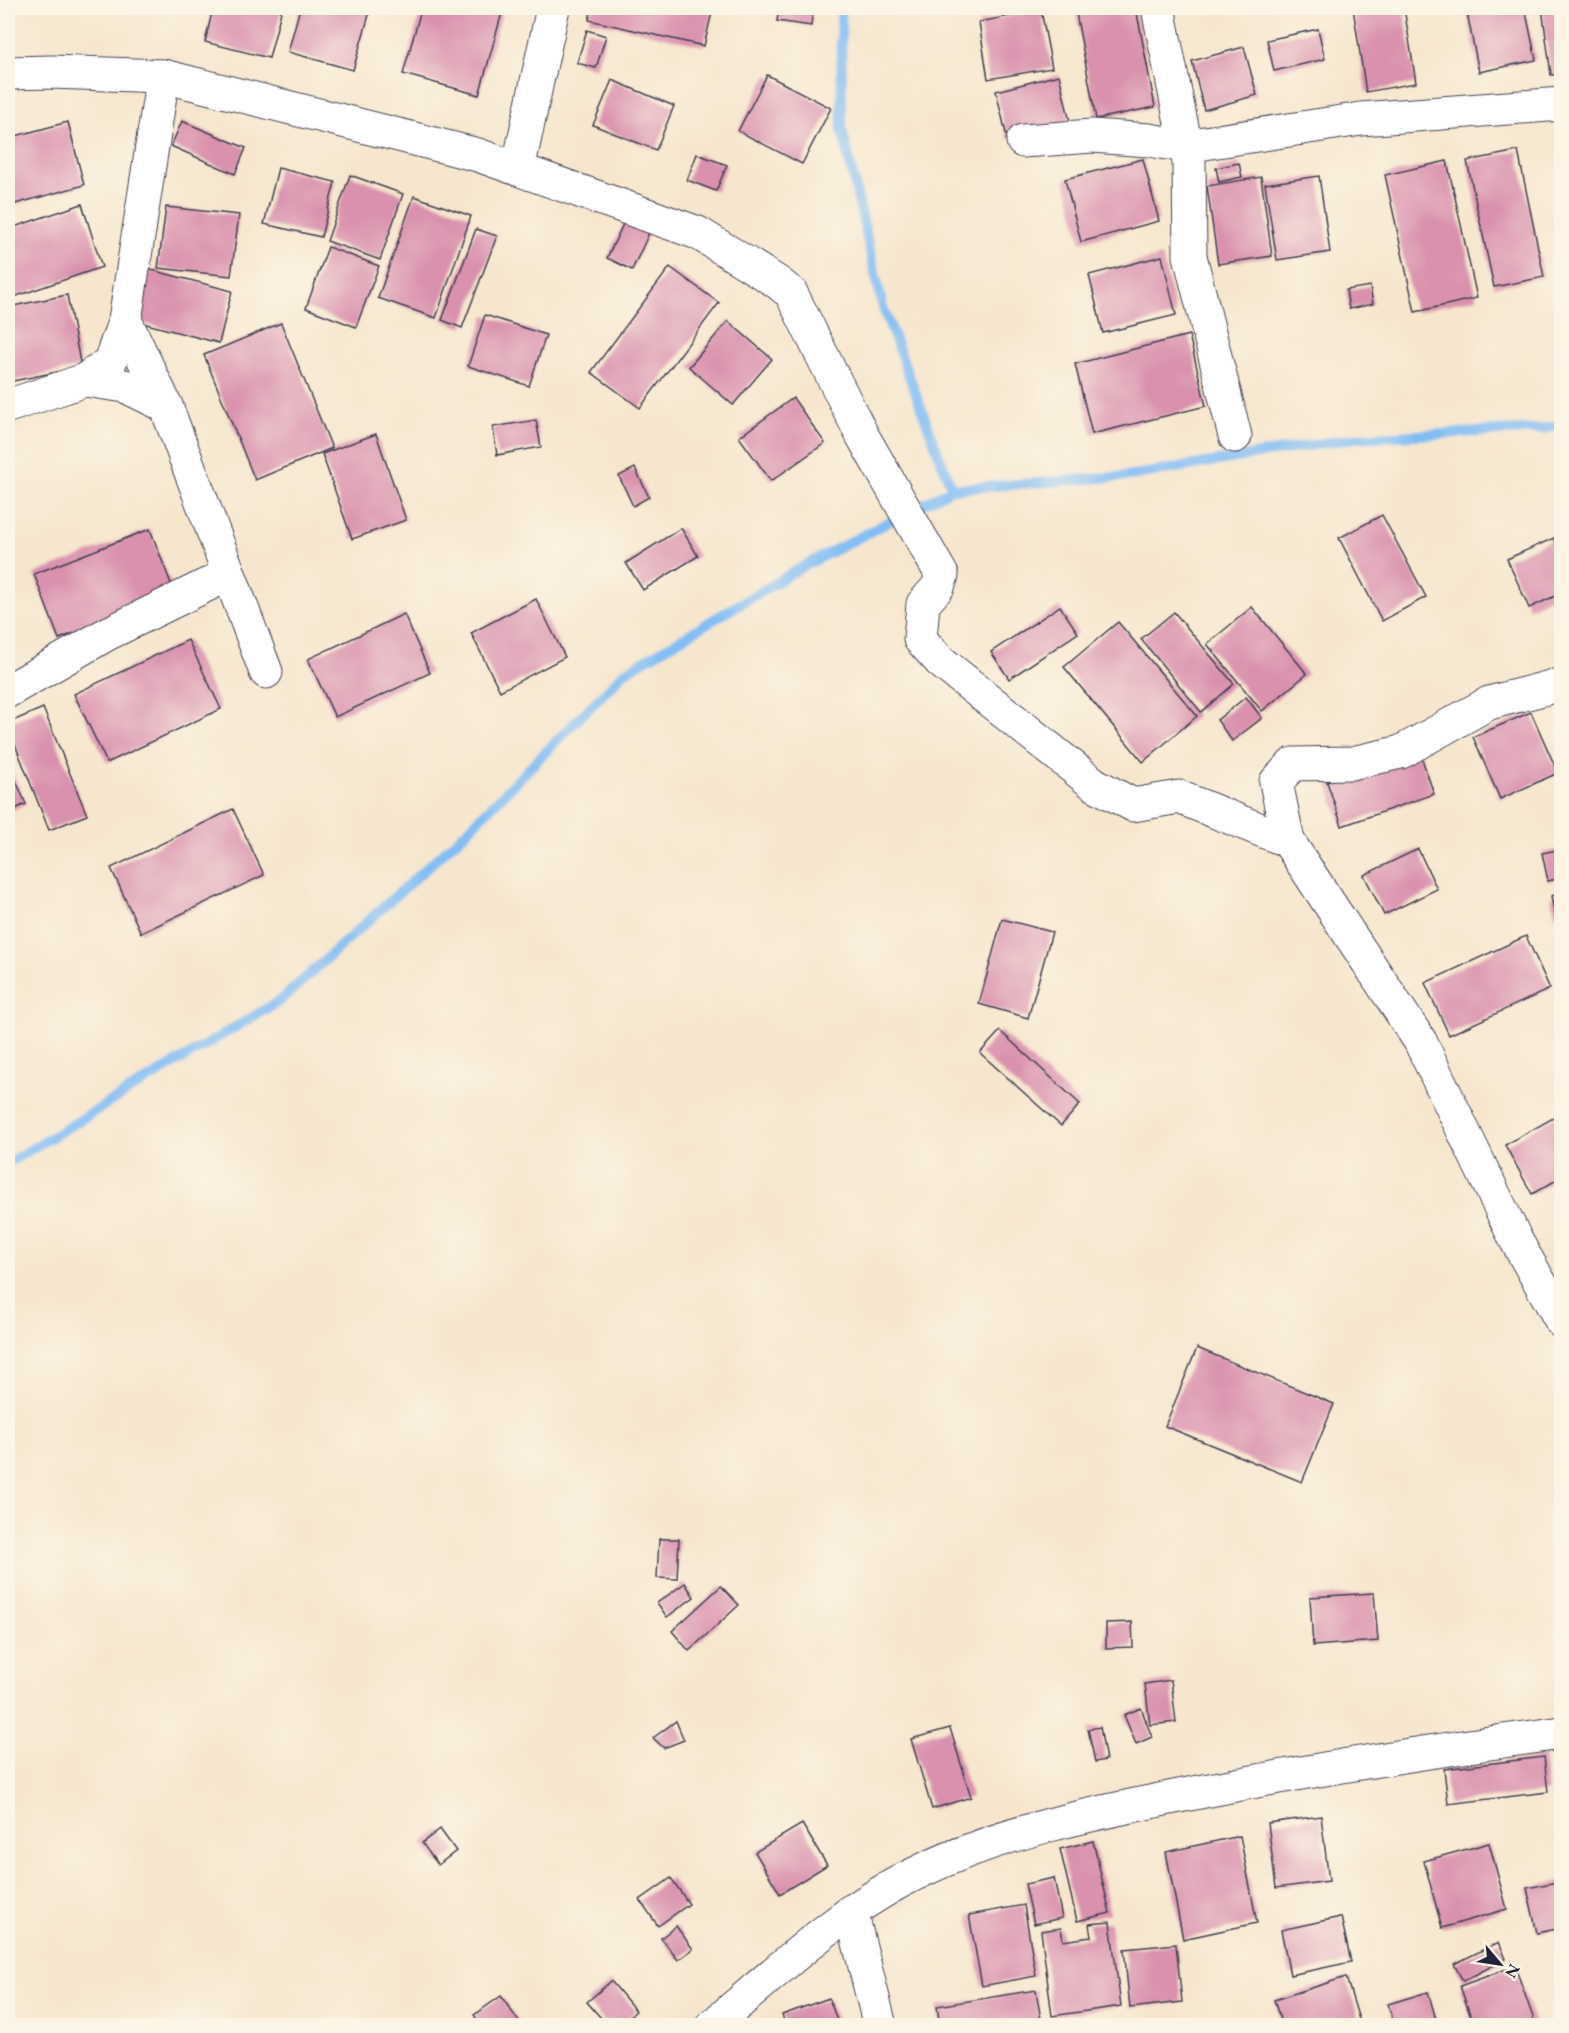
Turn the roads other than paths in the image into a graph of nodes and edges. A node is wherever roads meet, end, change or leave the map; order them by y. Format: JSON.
{"nodes":[{"id":1,"x":553,"y":8,"type":"edge"},
{"id":2,"x":1158,"y":8,"type":"edge"},
{"id":3,"x":8,"y":73,"type":"edge"},
{"id":4,"x":163,"y":76,"type":"junction"},
{"id":5,"x":1562,"y":104,"type":"edge"},
{"id":6,"x":1023,"y":141,"type":"dead end"},
{"id":7,"x":1185,"y":146,"type":"junction"},
{"id":8,"x":518,"y":169,"type":"junction"},
{"id":9,"x":125,"y":320,"type":"junction"},
{"id":10,"x":85,"y":380,"type":"junction"},
{"id":11,"x":8,"y":406,"type":"edge"},
{"id":12,"x":166,"y":406,"type":"junction"},
{"id":13,"x":1235,"y":436,"type":"dead end"},
{"id":14,"x":229,"y":574,"type":"junction"},
{"id":15,"x":266,"y":672,"type":"dead end"},
{"id":16,"x":1562,"y":684,"type":"edge"},
{"id":17,"x":8,"y":691,"type":"edge"},
{"id":18,"x":1288,"y":842,"type":"junction"},
{"id":19,"x":1562,"y":1322,"type":"edge"},
{"id":20,"x":1562,"y":1733,"type":"edge"},
{"id":21,"x":851,"y":1911,"type":"junction"},
{"id":22,"x":712,"y":2025,"type":"edge"},
{"id":23,"x":880,"y":2025,"type":"edge"}],
"edges":[{"from":1,"to":8,"type":"street"},
{"from":2,"to":7,"type":"street"},
{"from":3,"to":4,"type":"street"},
{"from":4,"to":8,"type":"street"},
{"from":4,"to":9,"type":"street"},
{"from":5,"to":7,"type":"street"},
{"from":6,"to":7,"type":"street"},
{"from":7,"to":13,"type":"street"},
{"from":8,"to":18,"type":"street"},
{"from":9,"to":10,"type":"street"},
{"from":9,"to":12,"type":"street"},
{"from":10,"to":11,"type":"street"},
{"from":10,"to":12,"type":"street"},
{"from":12,"to":14,"type":"street"},
{"from":14,"to":15,"type":"street"},
{"from":14,"to":17,"type":"street"},
{"from":16,"to":18,"type":"street"},
{"from":18,"to":19,"type":"street"},
{"from":20,"to":21,"type":"street"},
{"from":21,"to":22,"type":"street"},
{"from":21,"to":23,"type":"street"}]}
